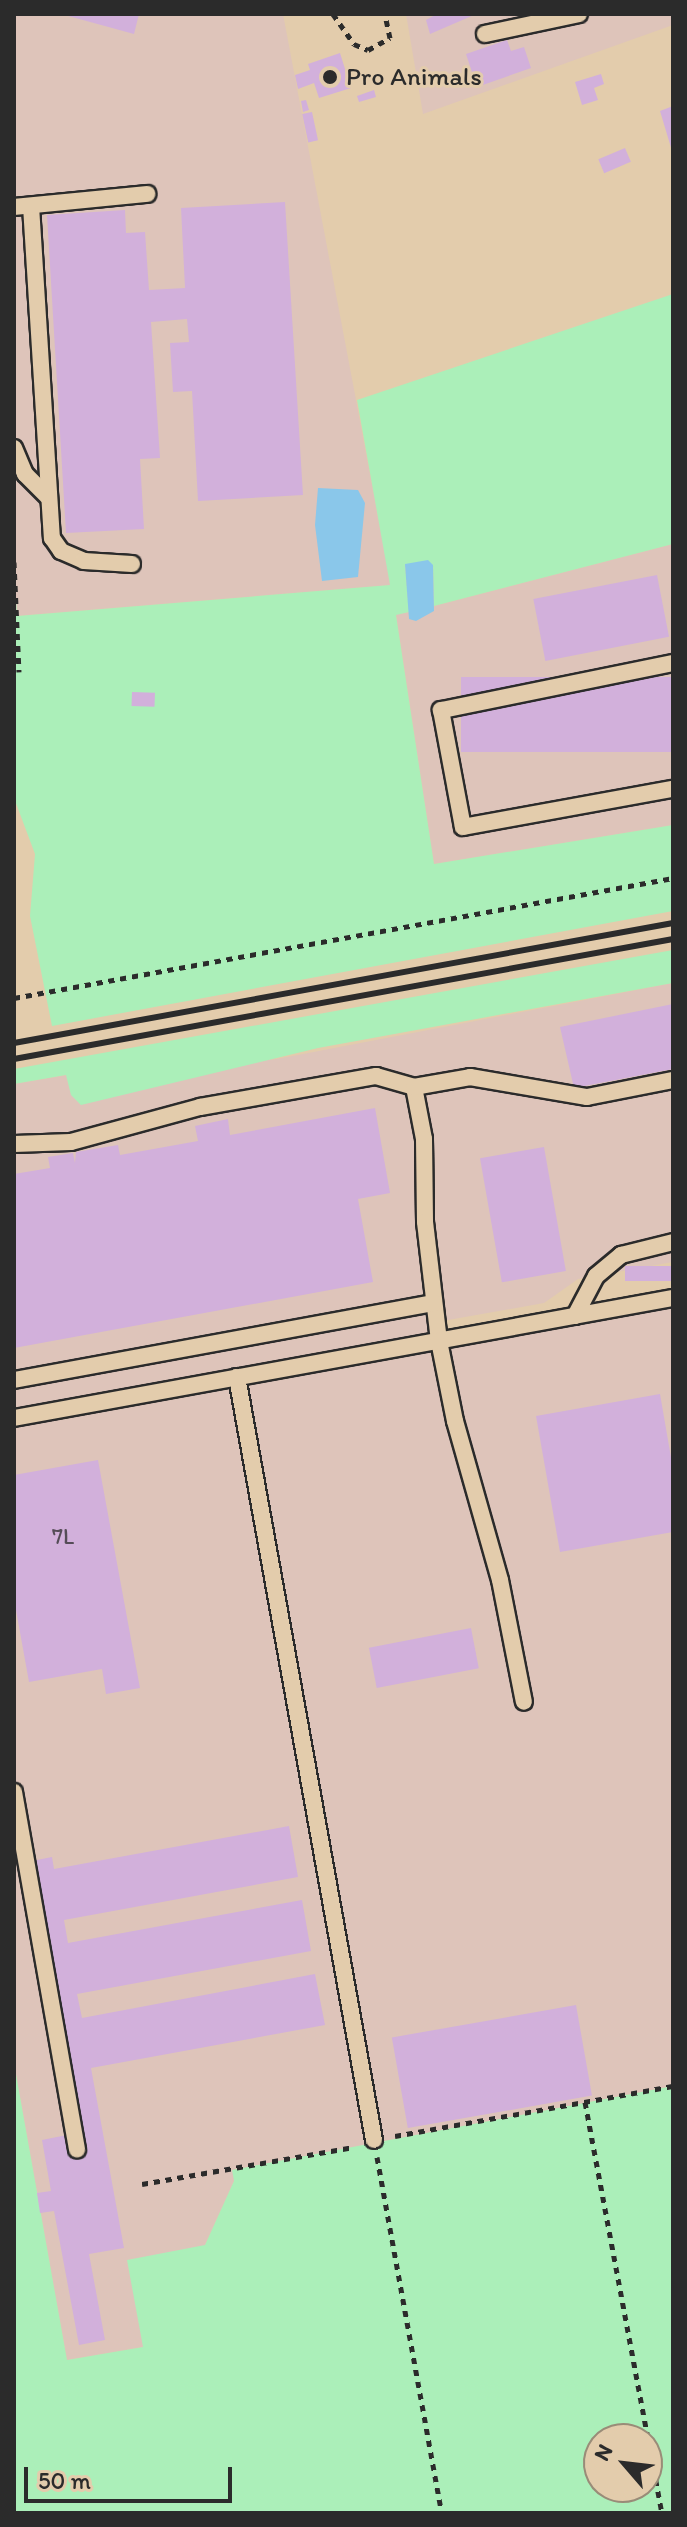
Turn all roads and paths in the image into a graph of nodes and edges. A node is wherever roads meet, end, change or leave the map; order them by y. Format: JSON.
{"nodes":[{"id":1,"x":333,"y":14,"type":"edge"},
{"id":2,"x":385,"y":14,"type":"edge"},
{"id":3,"x":579,"y":14,"type":"edge"},
{"id":4,"x":485,"y":34,"type":"dead end"},
{"id":5,"x":147,"y":194,"type":"dead end"},
{"id":6,"x":22,"y":206,"type":"edge"},
{"id":7,"x":14,"y":448,"type":"edge"},
{"id":8,"x":49,"y":498,"type":"junction"},
{"id":9,"x":14,"y":562,"type":"edge"},
{"id":10,"x":132,"y":564,"type":"dead end"},
{"id":11,"x":673,"y":663,"type":"edge"},
{"id":12,"x":19,"y":672,"type":"dead end"},
{"id":13,"x":673,"y":789,"type":"edge"},
{"id":14,"x":673,"y":878,"type":"edge"},
{"id":15,"x":14,"y":998,"type":"edge"},
{"id":16,"x":673,"y":1080,"type":"edge"},
{"id":17,"x":414,"y":1087,"type":"junction"},
{"id":18,"x":14,"y":1144,"type":"edge"},
{"id":19,"x":673,"y":1242,"type":"edge"},
{"id":20,"x":673,"y":1298,"type":"edge"},
{"id":21,"x":434,"y":1303,"type":"junction"},
{"id":22,"x":575,"y":1316,"type":"junction"},
{"id":23,"x":439,"y":1341,"type":"junction"},
{"id":24,"x":237,"y":1377,"type":"junction"},
{"id":25,"x":14,"y":1380,"type":"edge"},
{"id":26,"x":14,"y":1418,"type":"edge"},
{"id":27,"x":524,"y":1702,"type":"dead end"},
{"id":28,"x":14,"y":1792,"type":"edge"},
{"id":29,"x":673,"y":2086,"type":"edge"},
{"id":30,"x":585,"y":2102,"type":"junction"},
{"id":31,"x":374,"y":2140,"type":"junction"},
{"id":32,"x":77,"y":2149,"type":"dead end"},
{"id":33,"x":142,"y":2184,"type":"dead end"},
{"id":34,"x":442,"y":2513,"type":"edge"},
{"id":35,"x":662,"y":2513,"type":"edge"}],
"edges":[{"from":1,"to":2,"type":"path"},
{"from":3,"to":4,"type":"lane"},
{"from":5,"to":6,"type":"lane"},
{"from":6,"to":8,"type":"lane"},
{"from":7,"to":8,"type":"lane"},
{"from":8,"to":10,"type":"lane"},
{"from":9,"to":12,"type":"path"},
{"from":11,"to":13,"type":"lane"},
{"from":14,"to":15,"type":"path"},
{"from":16,"to":17,"type":"lane"},
{"from":17,"to":18,"type":"lane"},
{"from":17,"to":21,"type":"lane"},
{"from":19,"to":22,"type":"lane"},
{"from":20,"to":22,"type":"lane"},
{"from":21,"to":23,"type":"lane"},
{"from":21,"to":25,"type":"lane"},
{"from":22,"to":23,"type":"lane"},
{"from":23,"to":24,"type":"lane"},
{"from":23,"to":27,"type":"lane"},
{"from":24,"to":26,"type":"lane"},
{"from":24,"to":31,"type":"lane"},
{"from":28,"to":32,"type":"lane"},
{"from":29,"to":30,"type":"path"},
{"from":30,"to":31,"type":"path"},
{"from":30,"to":35,"type":"path"},
{"from":31,"to":33,"type":"path"},
{"from":31,"to":34,"type":"path"}]}
